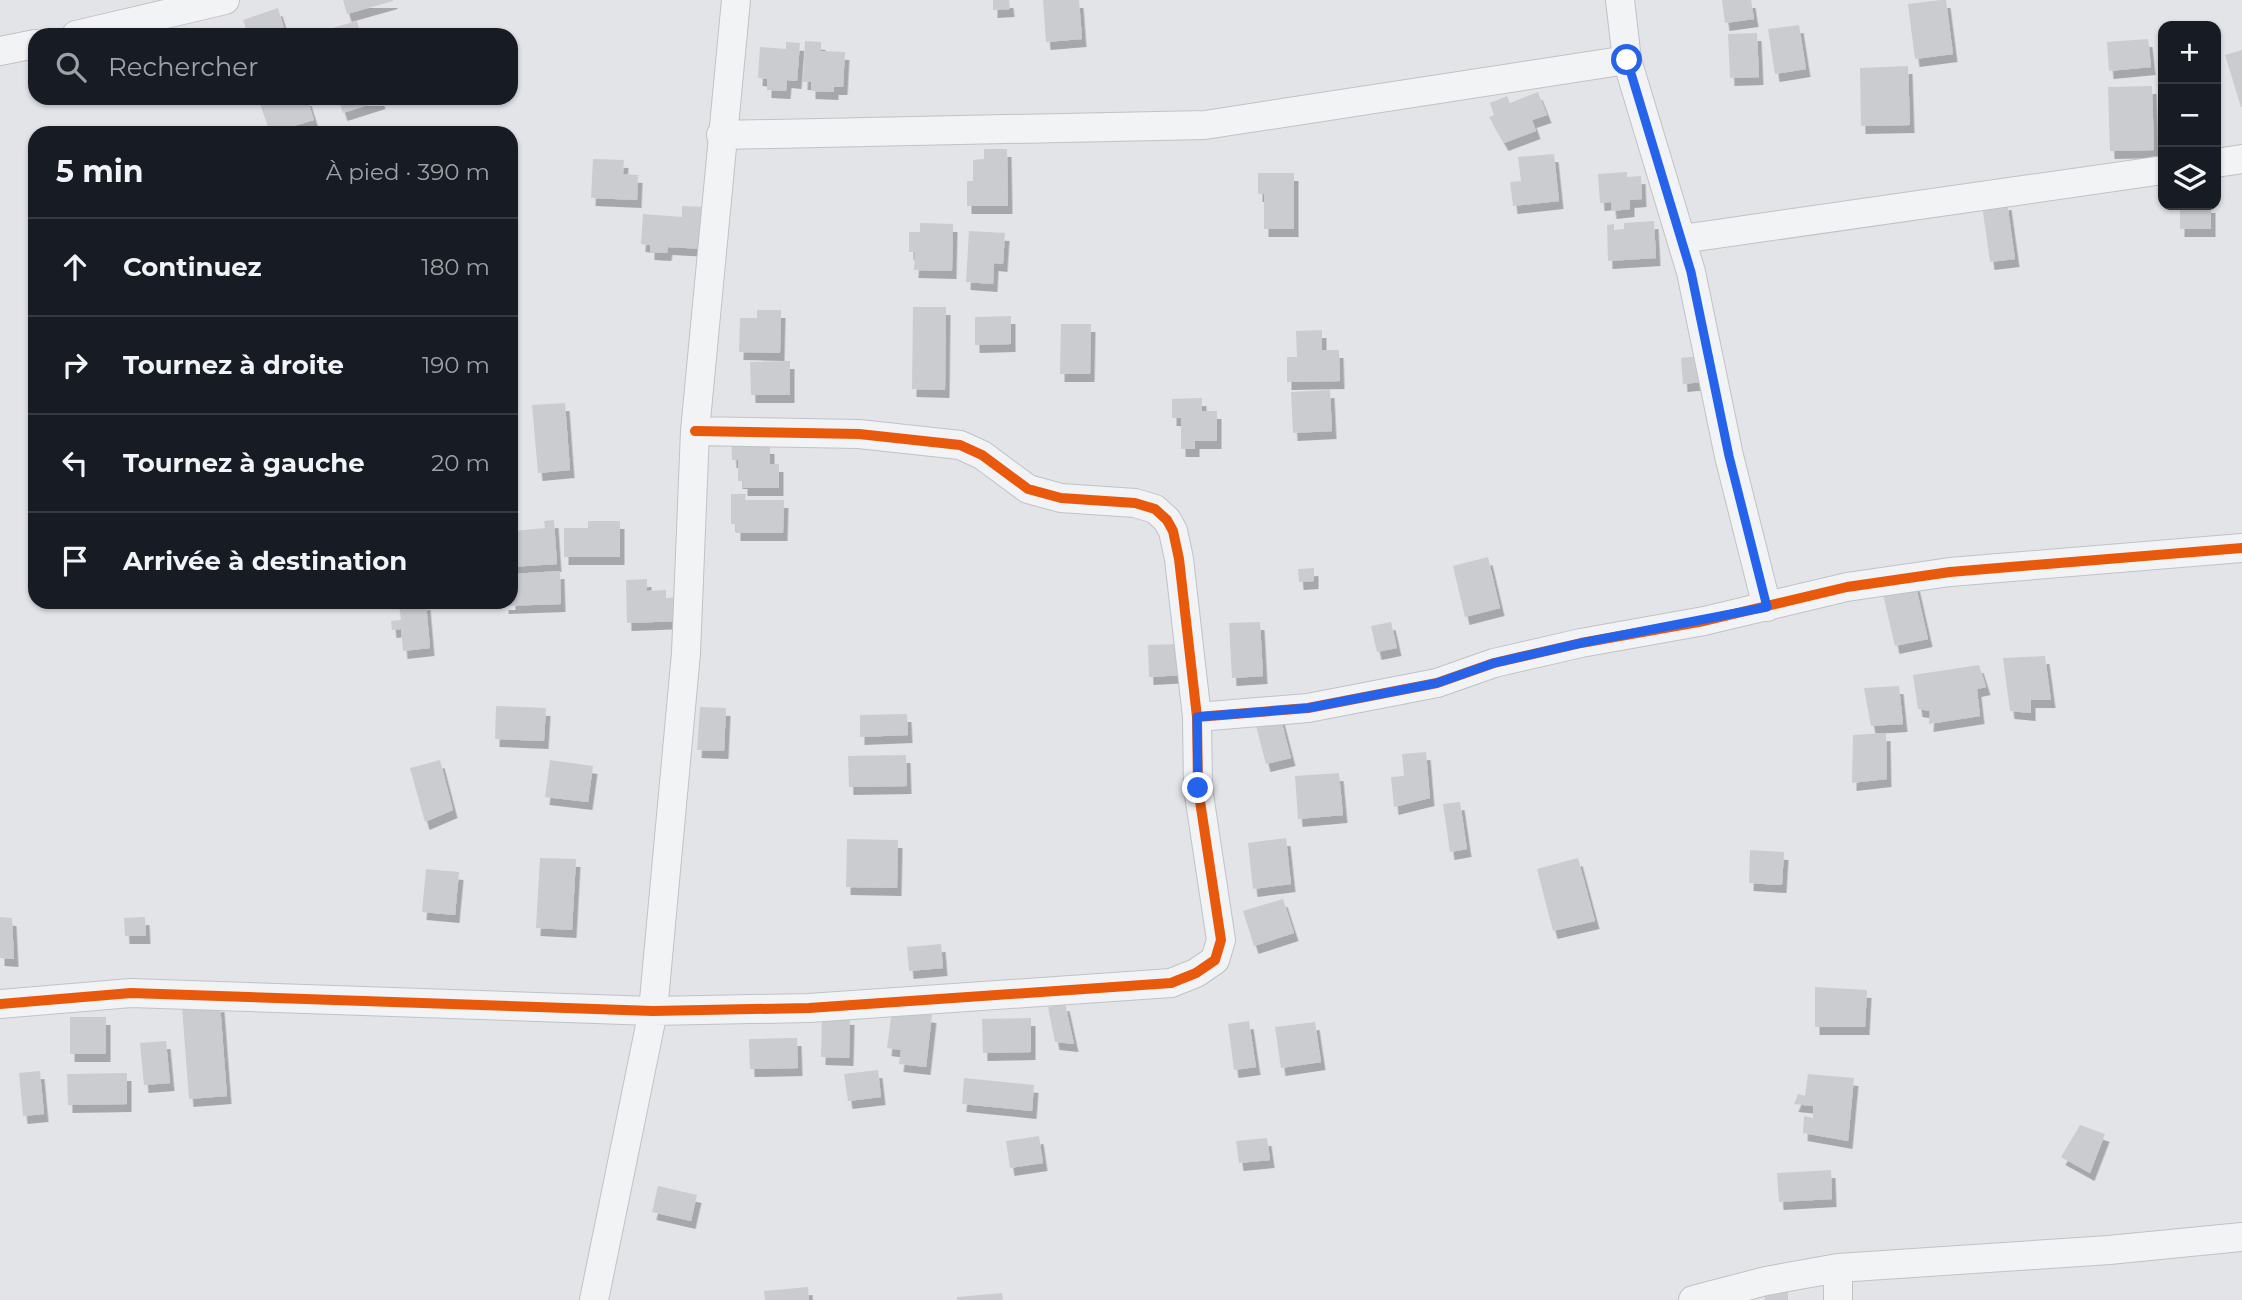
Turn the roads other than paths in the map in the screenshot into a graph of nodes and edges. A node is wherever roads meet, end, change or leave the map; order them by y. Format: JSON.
{"nodes":[{"id":1,"x":225,"y":0,"type":"edge"},
{"id":2,"x":736,"y":0,"type":"edge"},
{"id":3,"x":1620,"y":0,"type":"edge"},
{"id":4,"x":106,"y":28,"type":"edge"},
{"id":5,"x":28,"y":45,"type":"edge"},
{"id":6,"x":0,"y":51,"type":"edge"},
{"id":7,"x":1627,"y":60,"type":"junction"},
{"id":8,"x":721,"y":135,"type":"junction"},
{"id":9,"x":2242,"y":159,"type":"edge"},
{"id":10,"x":2221,"y":162,"type":"edge"},
{"id":11,"x":2158,"y":171,"type":"edge"},
{"id":12,"x":1682,"y":239,"type":"junction"},
{"id":13,"x":695,"y":431,"type":"junction"},
{"id":14,"x":2242,"y":548,"type":"edge"},
{"id":15,"x":1767,"y":607,"type":"junction"},
{"id":16,"x":1197,"y":717,"type":"junction"},
{"id":17,"x":0,"y":1004,"type":"edge"},
{"id":18,"x":653,"y":1011,"type":"junction"},
{"id":19,"x":2242,"y":1237,"type":"edge"},
{"id":20,"x":1838,"y":1268,"type":"junction"},
{"id":21,"x":594,"y":1300,"type":"edge"},
{"id":22,"x":1693,"y":1300,"type":"edge"},
{"id":23,"x":1838,"y":1300,"type":"edge"}],
"edges":[{"from":1,"to":4,"type":"street"},
{"from":2,"to":8,"type":"street"},
{"from":3,"to":7,"type":"street"},
{"from":5,"to":6,"type":"street"},
{"from":7,"to":8,"type":"street"},
{"from":7,"to":12,"type":"street"},
{"from":8,"to":13,"type":"street"},
{"from":9,"to":10,"type":"street"},
{"from":11,"to":12,"type":"street"},
{"from":12,"to":15,"type":"street"},
{"from":13,"to":16,"type":"street"},
{"from":13,"to":18,"type":"street"},
{"from":14,"to":15,"type":"street"},
{"from":15,"to":16,"type":"street"},
{"from":16,"to":18,"type":"street"},
{"from":17,"to":18,"type":"street"},
{"from":18,"to":21,"type":"street"},
{"from":19,"to":20,"type":"street"},
{"from":20,"to":22,"type":"street"},
{"from":20,"to":23,"type":"street"}]}
